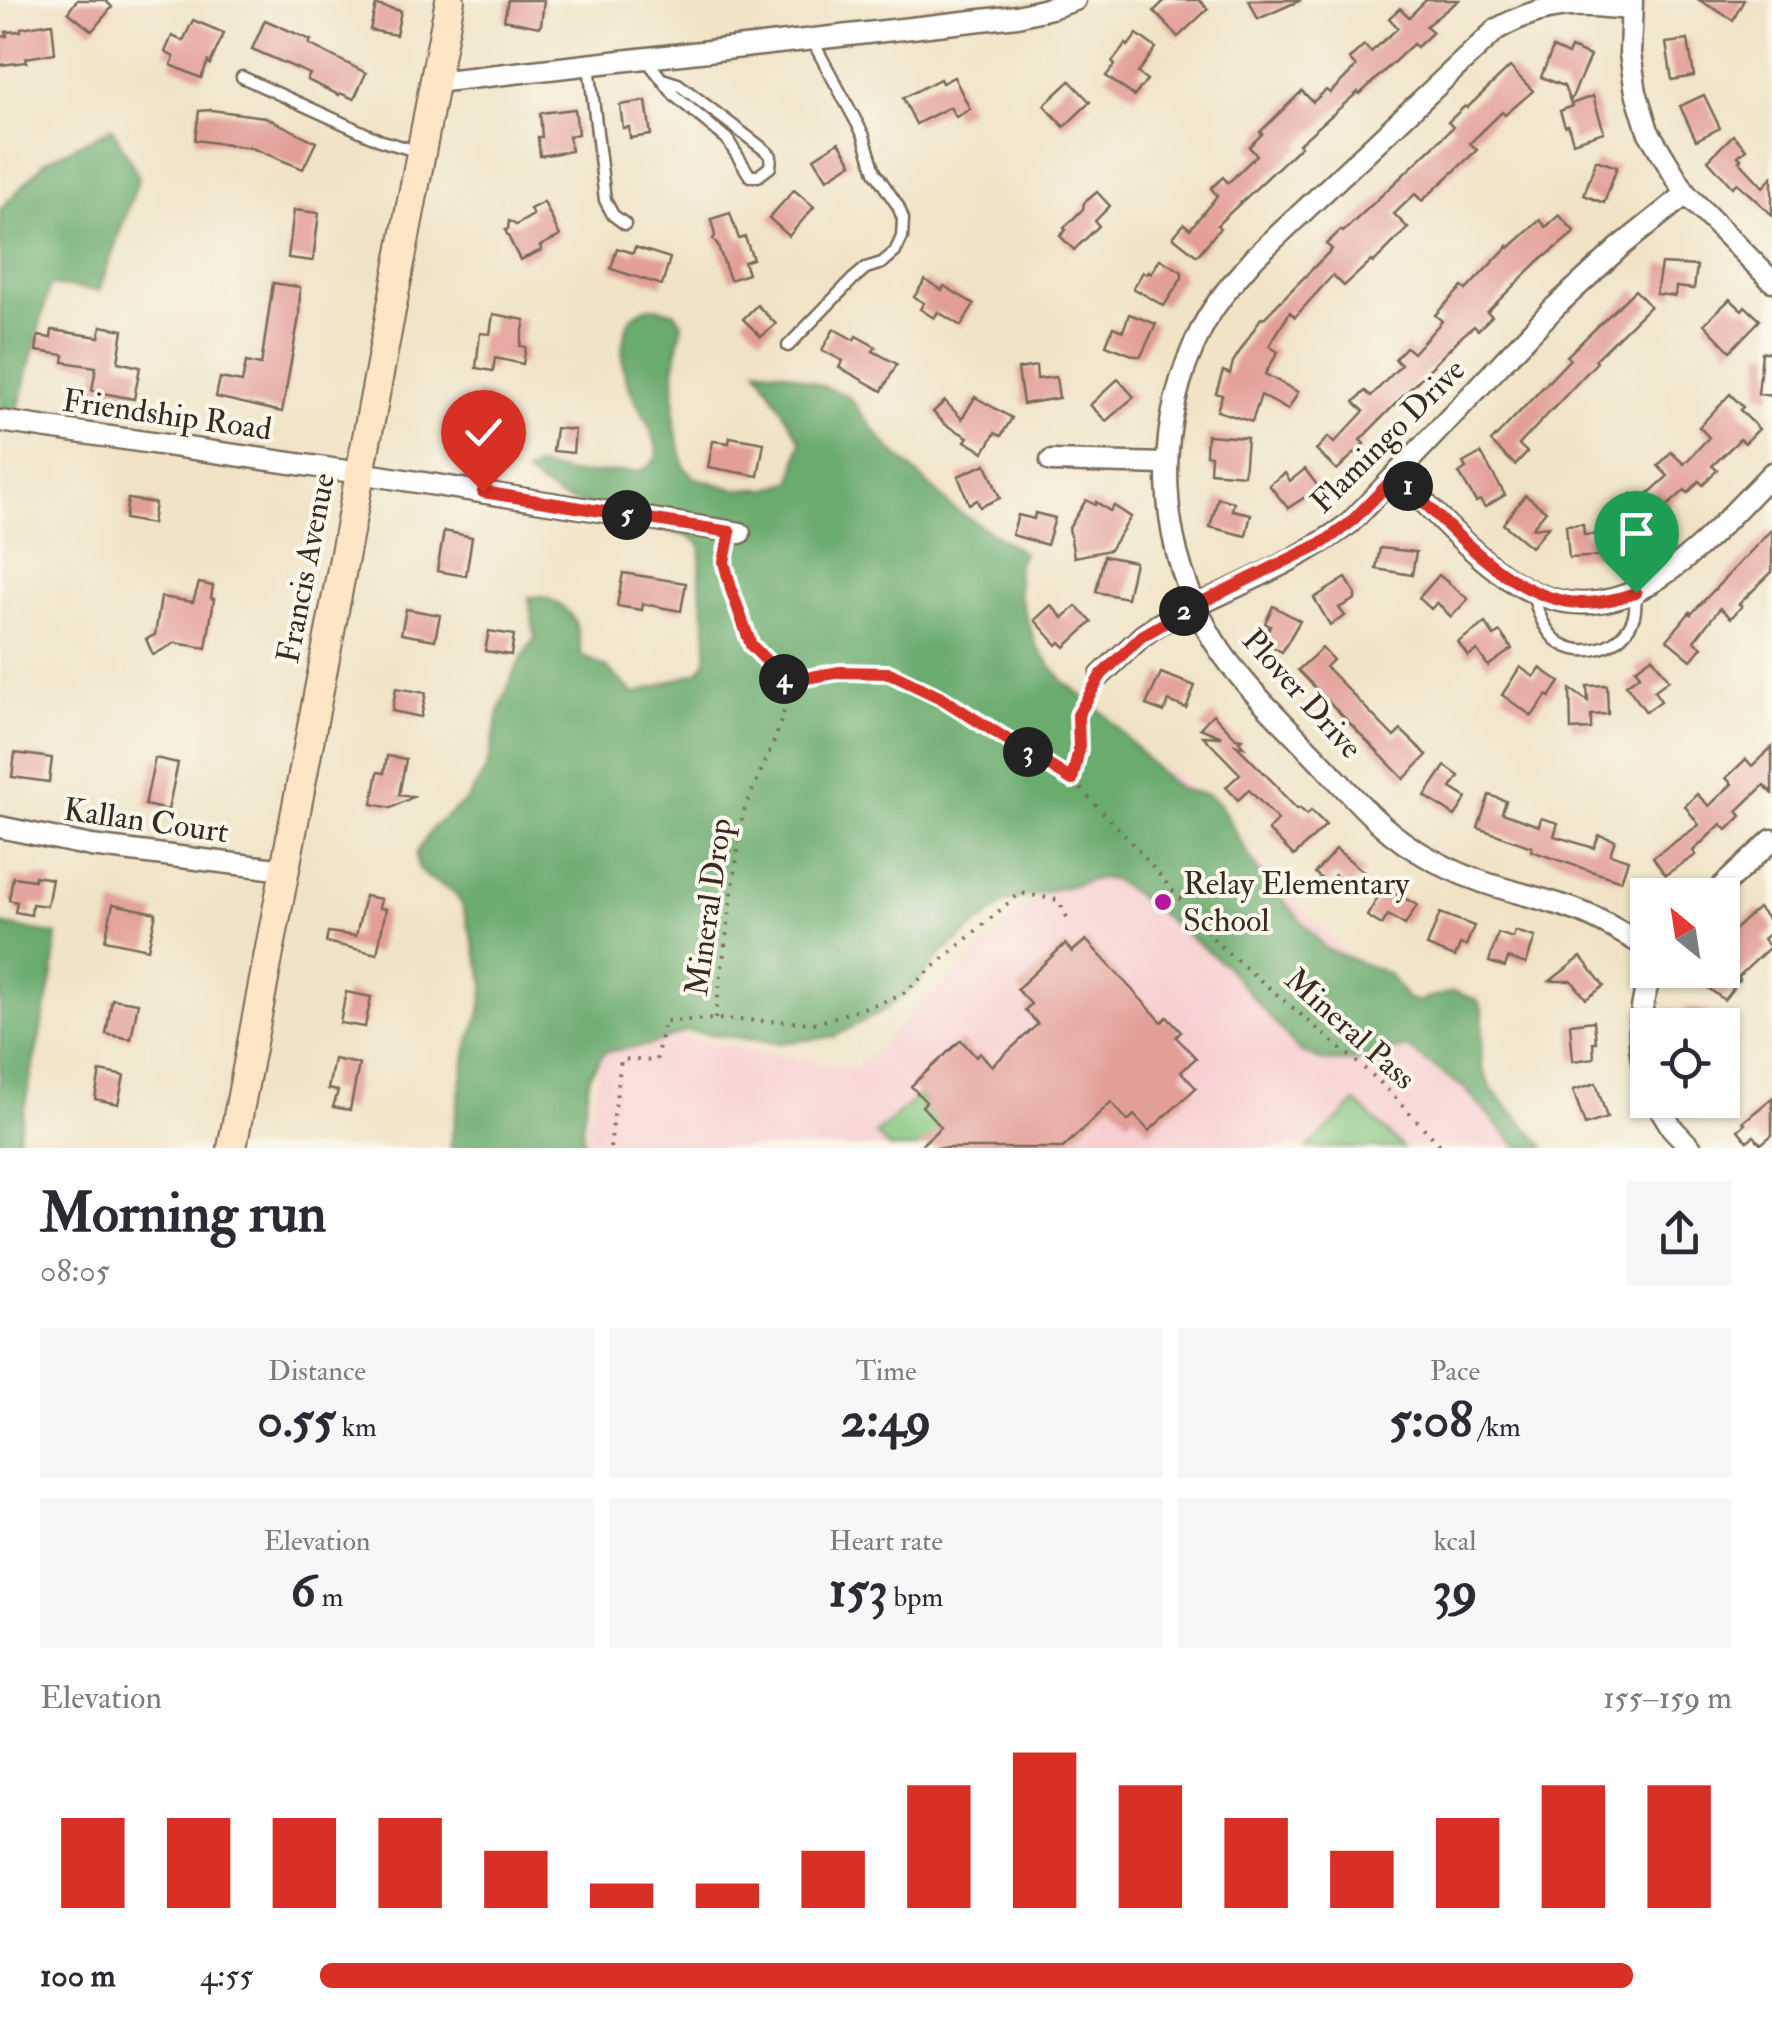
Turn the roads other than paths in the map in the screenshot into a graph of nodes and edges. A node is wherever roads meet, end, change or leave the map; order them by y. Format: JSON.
{"nodes":[{"id":1,"x":450,"y":0,"type":"edge"},
{"id":2,"x":1075,"y":0,"type":"edge"},
{"id":3,"x":1631,"y":4,"type":"edge"},
{"id":4,"x":812,"y":39,"type":"junction"},
{"id":5,"x":646,"y":58,"type":"junction"},
{"id":6,"x":588,"y":64,"type":"junction"},
{"id":7,"x":242,"y":77,"type":"dead end"},
{"id":8,"x":662,"y":79,"type":"junction"},
{"id":9,"x":434,"y":82,"type":"junction"},
{"id":10,"x":421,"y":152,"type":"junction"},
{"id":11,"x":1686,"y":194,"type":"junction"},
{"id":12,"x":625,"y":224,"type":"dead end"},
{"id":13,"x":1772,"y":281,"type":"edge"},
{"id":14,"x":788,"y":346,"type":"dead end"},
{"id":15,"x":0,"y":421,"type":"edge"},
{"id":16,"x":1050,"y":461,"type":"dead end"},
{"id":17,"x":1166,"y":464,"type":"junction"},
{"id":18,"x":1772,"y":472,"type":"edge"},
{"id":19,"x":360,"y":473,"type":"junction"},
{"id":20,"x":1397,"y":475,"type":"junction"},
{"id":21,"x":735,"y":532,"type":"road end"},
{"id":22,"x":1532,"y":591,"type":"junction"},
{"id":23,"x":1636,"y":593,"type":"junction"},
{"id":24,"x":1194,"y":606,"type":"junction"},
{"id":25,"x":1101,"y":675,"type":"road end"},
{"id":26,"x":0,"y":827,"type":"edge"},
{"id":27,"x":1772,"y":840,"type":"edge"},
{"id":28,"x":285,"y":870,"type":"junction"},
{"id":29,"x":1732,"y":878,"type":"edge"},
{"id":30,"x":1630,"y":938,"type":"edge"},
{"id":31,"x":1666,"y":1118,"type":"edge"},
{"id":32,"x":232,"y":1148,"type":"edge"},
{"id":33,"x":1691,"y":1148,"type":"edge"}],
"edges":[{"from":1,"to":9,"type":"street","name":"Francis Avenue"},
{"from":2,"to":4,"type":"street"},
{"from":3,"to":11,"type":"street"},
{"from":3,"to":17,"type":"street","name":"Plover Drive"},
{"from":4,"to":5,"type":"street"},
{"from":4,"to":14,"type":"lane"},
{"from":5,"to":6,"type":"street"},
{"from":5,"to":8,"type":"lane"},
{"from":6,"to":9,"type":"street"},
{"from":6,"to":12,"type":"lane"},
{"from":7,"to":10,"type":"lane"},
{"from":8,"to":8,"type":"lane"},
{"from":9,"to":10,"type":"street","name":"Francis Avenue"},
{"from":10,"to":19,"type":"street","name":"Francis Avenue"},
{"from":11,"to":13,"type":"street"},
{"from":11,"to":20,"type":"street","name":"Flamingo Drive"},
{"from":15,"to":19,"type":"street","name":"Friendship Road"},
{"from":16,"to":17,"type":"street"},
{"from":17,"to":24,"type":"street","name":"Plover Drive"},
{"from":18,"to":23,"type":"street"},
{"from":19,"to":21,"type":"street","name":"Friendship Road"},
{"from":19,"to":28,"type":"street","name":"Francis Avenue"},
{"from":20,"to":22,"type":"street"},
{"from":20,"to":24,"type":"street","name":"Flamingo Drive"},
{"from":22,"to":23,"type":"street"},
{"from":22,"to":23,"type":"lane"},
{"from":24,"to":25,"type":"street","name":"Flamingo Drive"},
{"from":24,"to":30,"type":"street","name":"Plover Drive"},
{"from":26,"to":28,"type":"street","name":"Kallan Court"},
{"from":27,"to":29,"type":"street"},
{"from":28,"to":32,"type":"street","name":"Francis Avenue"},
{"from":31,"to":33,"type":"street"}]}
